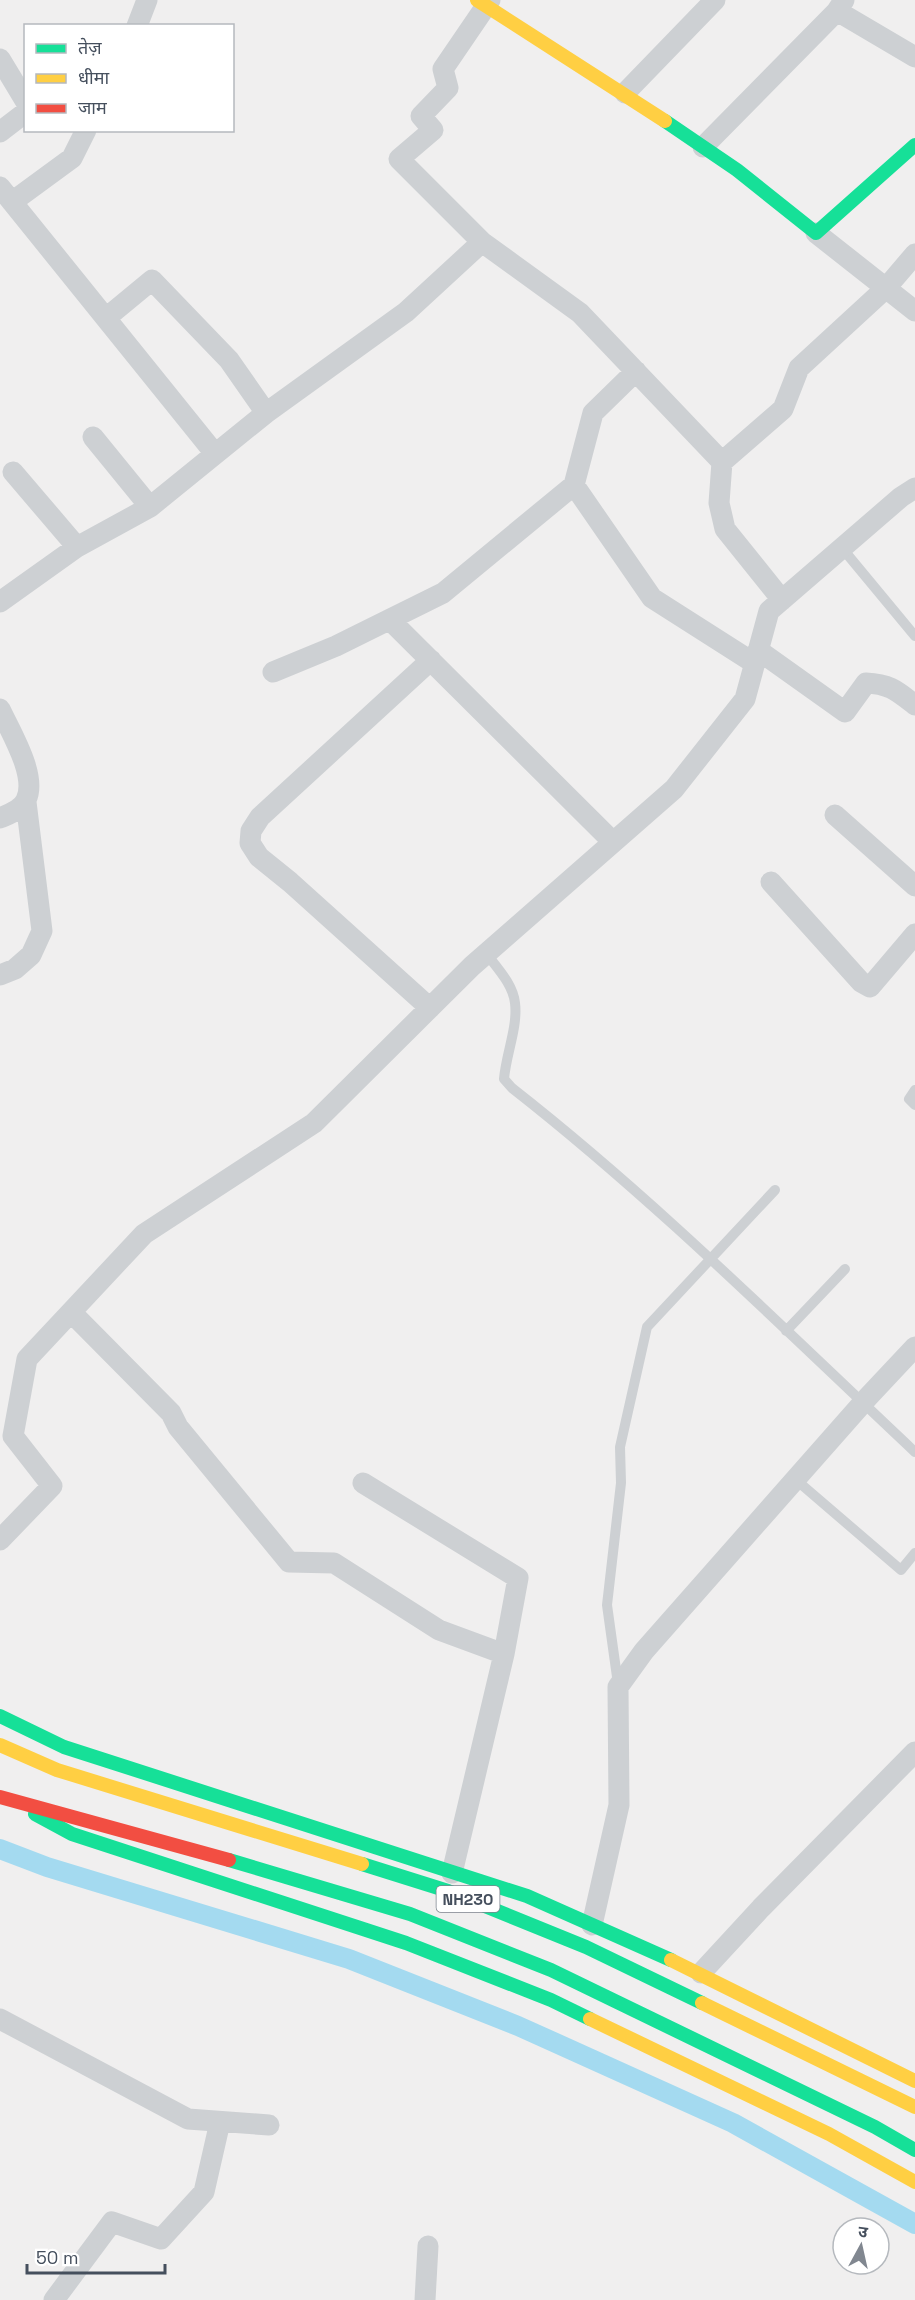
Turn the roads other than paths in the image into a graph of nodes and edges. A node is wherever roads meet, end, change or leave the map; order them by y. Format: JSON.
{"nodes":[{"id":1,"x":147,"y":0,"type":"edge"},
{"id":2,"x":715,"y":0,"type":"edge"},
{"id":3,"x":484,"y":2,"type":"edge"},
{"id":4,"x":841,"y":5,"type":"edge"},
{"id":5,"x":138,"y":24,"type":"edge"},
{"id":6,"x":915,"y":57,"type":"edge"},
{"id":7,"x":0,"y":59,"type":"edge"},
{"id":8,"x":625,"y":93,"type":"junction"},
{"id":9,"x":24,"y":99,"type":"edge"},
{"id":10,"x":24,"y":114,"type":"edge"},
{"id":11,"x":0,"y":132,"type":"edge"},
{"id":12,"x":85,"y":132,"type":"edge"},
{"id":13,"x":915,"y":145,"type":"edge"},
{"id":14,"x":703,"y":147,"type":"junction"},
{"id":15,"x":6,"y":195,"type":"edge"},
{"id":16,"x":816,"y":233,"type":"junction"},
{"id":17,"x":482,"y":242,"type":"junction"},
{"id":18,"x":915,"y":254,"type":"edge"},
{"id":19,"x":886,"y":288,"type":"junction"},
{"id":20,"x":915,"y":311,"type":"edge"},
{"id":21,"x":106,"y":318,"type":"junction"},
{"id":22,"x":636,"y":371,"type":"junction"},
{"id":23,"x":266,"y":413,"type":"junction"},
{"id":24,"x":93,"y":437,"type":"dead end"},
{"id":25,"x":212,"y":450,"type":"dead end"},
{"id":26,"x":722,"y":462,"type":"junction"},
{"id":27,"x":13,"y":472,"type":"dead end"},
{"id":28,"x":573,"y":485,"type":"junction"},
{"id":29,"x":915,"y":488,"type":"edge"},
{"id":30,"x":150,"y":507,"type":"junction"},
{"id":31,"x":77,"y":548,"type":"junction"},
{"id":32,"x":842,"y":548,"type":"junction"},
{"id":33,"x":782,"y":600,"type":"junction"},
{"id":34,"x":0,"y":602,"type":"edge"},
{"id":35,"x":390,"y":620,"type":"junction"},
{"id":36,"x":915,"y":636,"type":"edge"},
{"id":37,"x":756,"y":657,"type":"junction"},
{"id":38,"x":431,"y":660,"type":"junction"},
{"id":39,"x":273,"y":672,"type":"dead end"},
{"id":40,"x":915,"y":705,"type":"edge"},
{"id":41,"x":0,"y":709,"type":"edge"},
{"id":42,"x":26,"y":802,"type":"junction"},
{"id":43,"x":835,"y":815,"type":"dead end"},
{"id":44,"x":0,"y":818,"type":"edge"},
{"id":45,"x":613,"y":842,"type":"junction"},
{"id":46,"x":771,"y":882,"type":"dead end"},
{"id":47,"x":915,"y":886,"type":"edge"},
{"id":48,"x":915,"y":934,"type":"edge"},
{"id":49,"x":486,"y":953,"type":"junction"},
{"id":50,"x":0,"y":975,"type":"edge"},
{"id":51,"x":430,"y":1008,"type":"junction"},
{"id":52,"x":915,"y":1090,"type":"edge"},
{"id":53,"x":915,"y":1106,"type":"edge"},
{"id":54,"x":775,"y":1190,"type":"dead end"},
{"id":55,"x":711,"y":1260,"type":"junction"},
{"id":56,"x":845,"y":1269,"type":"dead end"},
{"id":57,"x":71,"y":1312,"type":"junction"},
{"id":58,"x":786,"y":1331,"type":"junction"},
{"id":59,"x":915,"y":1347,"type":"edge"},
{"id":60,"x":863,"y":1403,"type":"junction"},
{"id":61,"x":915,"y":1452,"type":"edge"},
{"id":62,"x":795,"y":1479,"type":"junction"},
{"id":63,"x":363,"y":1483,"type":"dead end"},
{"id":64,"x":0,"y":1540,"type":"edge"},
{"id":65,"x":915,"y":1553,"type":"edge"},
{"id":66,"x":504,"y":1654,"type":"junction"},
{"id":67,"x":618,"y":1687,"type":"junction"},
{"id":68,"x":0,"y":1716,"type":"edge"},
{"id":69,"x":0,"y":1745,"type":"edge"},
{"id":70,"x":915,"y":1752,"type":"edge"},
{"id":71,"x":5,"y":1798,"type":"edge"},
{"id":72,"x":452,"y":1873,"type":"junction"},
{"id":73,"x":592,"y":1925,"type":"junction"},
{"id":74,"x":701,"y":1973,"type":"junction"},
{"id":75,"x":2,"y":2023,"type":"edge"},
{"id":76,"x":915,"y":2081,"type":"edge"},
{"id":77,"x":915,"y":2107,"type":"edge"},
{"id":78,"x":220,"y":2122,"type":"junction"},
{"id":79,"x":269,"y":2126,"type":"dead end"},
{"id":80,"x":915,"y":2150,"type":"edge"},
{"id":81,"x":915,"y":2182,"type":"edge"},
{"id":82,"x":428,"y":2246,"type":"dead end"},
{"id":83,"x":54,"y":2300,"type":"edge"},
{"id":84,"x":425,"y":2300,"type":"edge"}],
"edges":[{"from":1,"to":5,"type":"street"},
{"from":2,"to":8,"type":"street"},
{"from":3,"to":8,"type":"main road"},
{"from":3,"to":17,"type":"street"},
{"from":4,"to":6,"type":"street"},
{"from":4,"to":14,"type":"street"},
{"from":7,"to":9,"type":"street"},
{"from":8,"to":14,"type":"main road"},
{"from":10,"to":11,"type":"street"},
{"from":12,"to":15,"type":"street"},
{"from":13,"to":16,"type":"main road"},
{"from":14,"to":16,"type":"main road"},
{"from":15,"to":21,"type":"street"},
{"from":16,"to":19,"type":"street"},
{"from":17,"to":22,"type":"street"},
{"from":17,"to":23,"type":"street"},
{"from":18,"to":19,"type":"street"},
{"from":19,"to":20,"type":"street"},
{"from":19,"to":26,"type":"street"},
{"from":21,"to":23,"type":"street"},
{"from":21,"to":25,"type":"street"},
{"from":22,"to":26,"type":"street"},
{"from":22,"to":28,"type":"street"},
{"from":23,"to":30,"type":"street"},
{"from":24,"to":30,"type":"street"},
{"from":26,"to":33,"type":"street"},
{"from":27,"to":31,"type":"street"},
{"from":28,"to":35,"type":"street"},
{"from":28,"to":37,"type":"street"},
{"from":29,"to":32,"type":"street"},
{"from":30,"to":31,"type":"street"},
{"from":31,"to":34,"type":"street"},
{"from":32,"to":33,"type":"street"},
{"from":32,"to":36,"type":"lane"},
{"from":33,"to":37,"type":"street"},
{"from":35,"to":38,"type":"street"},
{"from":35,"to":39,"type":"street"},
{"from":37,"to":40,"type":"street"},
{"from":37,"to":45,"type":"street"},
{"from":38,"to":45,"type":"street"},
{"from":38,"to":51,"type":"street"},
{"from":41,"to":42,"type":"street"},
{"from":42,"to":44,"type":"street"},
{"from":42,"to":50,"type":"street"},
{"from":43,"to":47,"type":"street"},
{"from":45,"to":49,"type":"street"},
{"from":46,"to":48,"type":"street"},
{"from":49,"to":51,"type":"street"},
{"from":49,"to":55,"type":"lane"},
{"from":51,"to":57,"type":"street"},
{"from":52,"to":53,"type":"lane"},
{"from":54,"to":55,"type":"lane"},
{"from":55,"to":58,"type":"lane"},
{"from":55,"to":67,"type":"lane"},
{"from":56,"to":58,"type":"lane"},
{"from":57,"to":64,"type":"street"},
{"from":57,"to":66,"type":"street"},
{"from":58,"to":60,"type":"lane"},
{"from":59,"to":60,"type":"street"},
{"from":60,"to":61,"type":"lane"},
{"from":60,"to":62,"type":"street"},
{"from":62,"to":65,"type":"lane"},
{"from":62,"to":67,"type":"street"},
{"from":63,"to":66,"type":"street"},
{"from":66,"to":72,"type":"street"},
{"from":67,"to":73,"type":"street"},
{"from":68,"to":72,"type":"main road"},
{"from":69,"to":77,"type":"main road","number":"NH230"},
{"from":70,"to":74,"type":"street"},
{"from":71,"to":80,"type":"main road","number":"NH230"},
{"from":71,"to":81,"type":"main road"},
{"from":72,"to":73,"type":"main road"},
{"from":73,"to":74,"type":"main road"},
{"from":74,"to":76,"type":"main road"},
{"from":75,"to":78,"type":"street"},
{"from":78,"to":79,"type":"street"},
{"from":78,"to":83,"type":"street"},
{"from":82,"to":84,"type":"street"}]}
